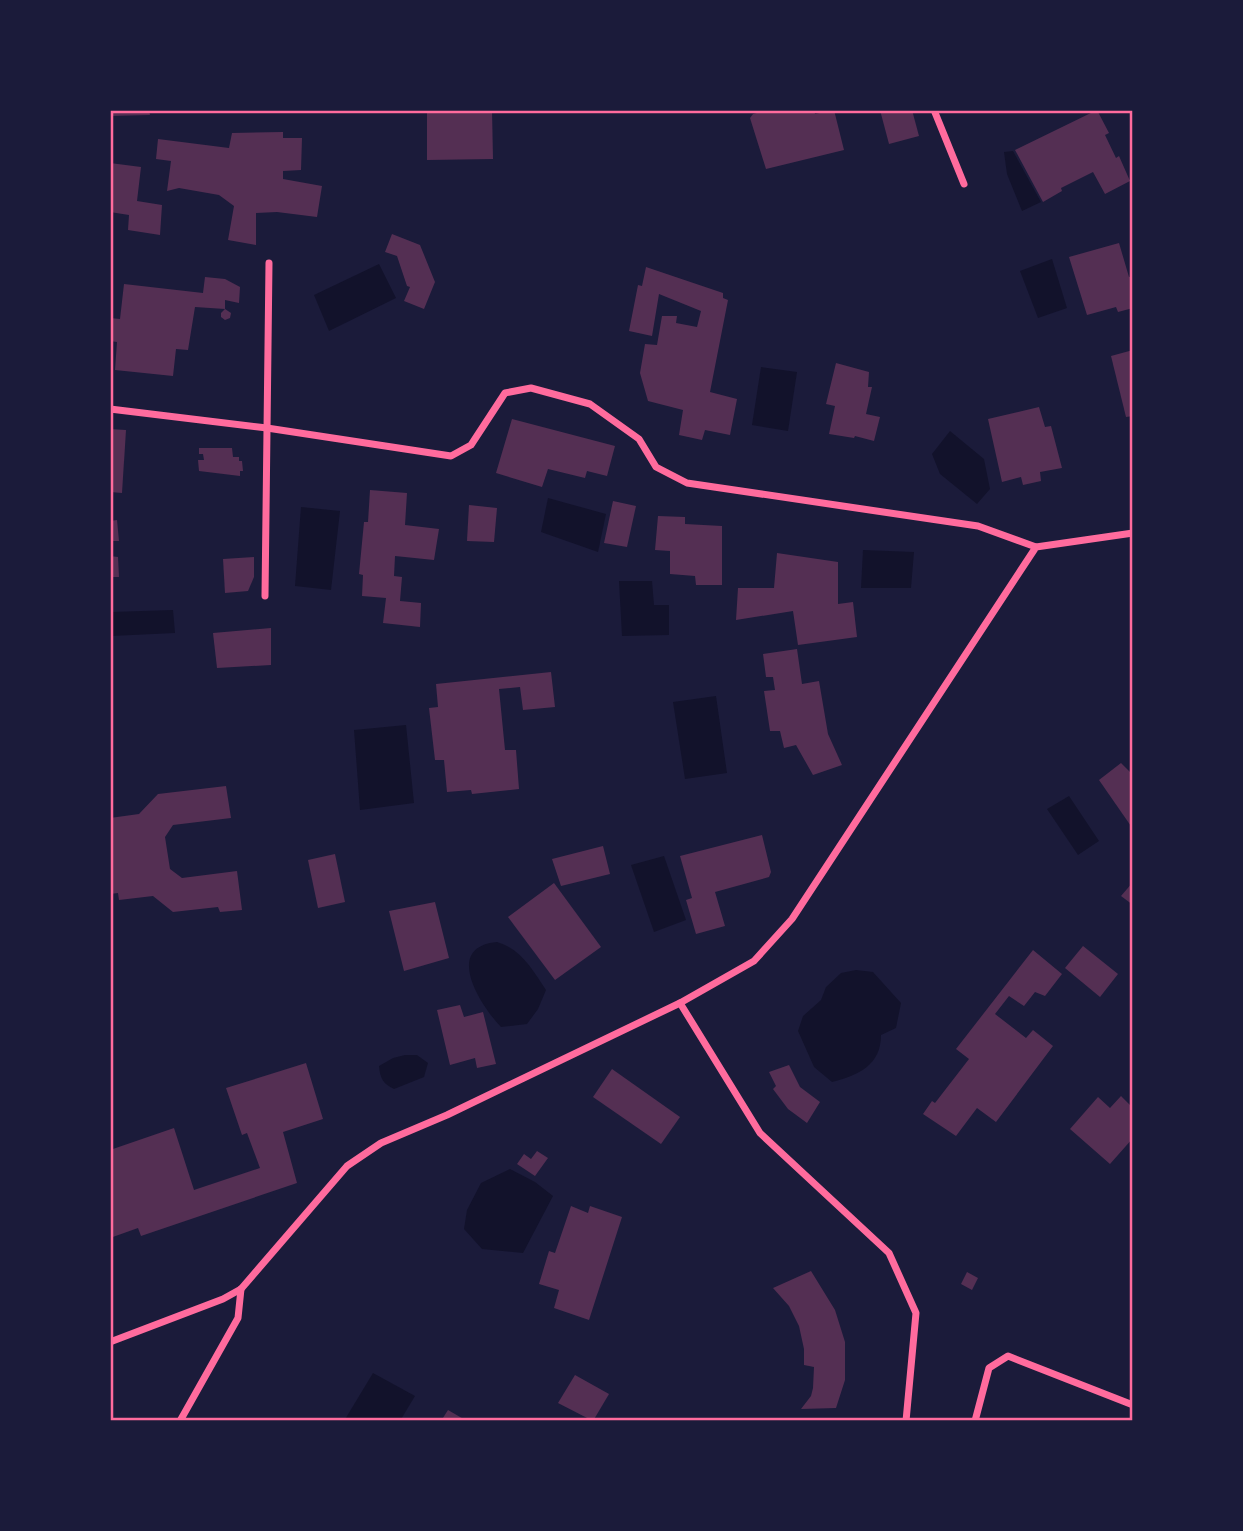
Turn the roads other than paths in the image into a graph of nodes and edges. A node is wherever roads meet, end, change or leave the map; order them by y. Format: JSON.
{"nodes":[{"id":1,"x":934,"y":110,"type":"edge"},
{"id":2,"x":964,"y":184,"type":"dead end"},
{"id":3,"x":269,"y":263,"type":"dead end"},
{"id":4,"x":110,"y":409,"type":"edge"},
{"id":5,"x":267,"y":428,"type":"junction"},
{"id":6,"x":1133,"y":533,"type":"edge"},
{"id":7,"x":1036,"y":547,"type":"junction"},
{"id":8,"x":265,"y":596,"type":"dead end"},
{"id":9,"x":680,"y":1003,"type":"junction"},
{"id":10,"x":241,"y":1289,"type":"junction"},
{"id":11,"x":110,"y":1342,"type":"edge"},
{"id":12,"x":1133,"y":1405,"type":"edge"},
{"id":13,"x":180,"y":1421,"type":"edge"},
{"id":14,"x":906,"y":1421,"type":"edge"},
{"id":15,"x":975,"y":1421,"type":"edge"}],
"edges":[{"from":1,"to":2,"type":"street"},
{"from":3,"to":5,"type":"street"},
{"from":4,"to":5,"type":"street"},
{"from":5,"to":7,"type":"street"},
{"from":5,"to":8,"type":"street"},
{"from":6,"to":7,"type":"street"},
{"from":7,"to":9,"type":"street"},
{"from":9,"to":10,"type":"street"},
{"from":9,"to":14,"type":"street"},
{"from":10,"to":11,"type":"street"},
{"from":10,"to":13,"type":"street"},
{"from":12,"to":15,"type":"street"}]}
